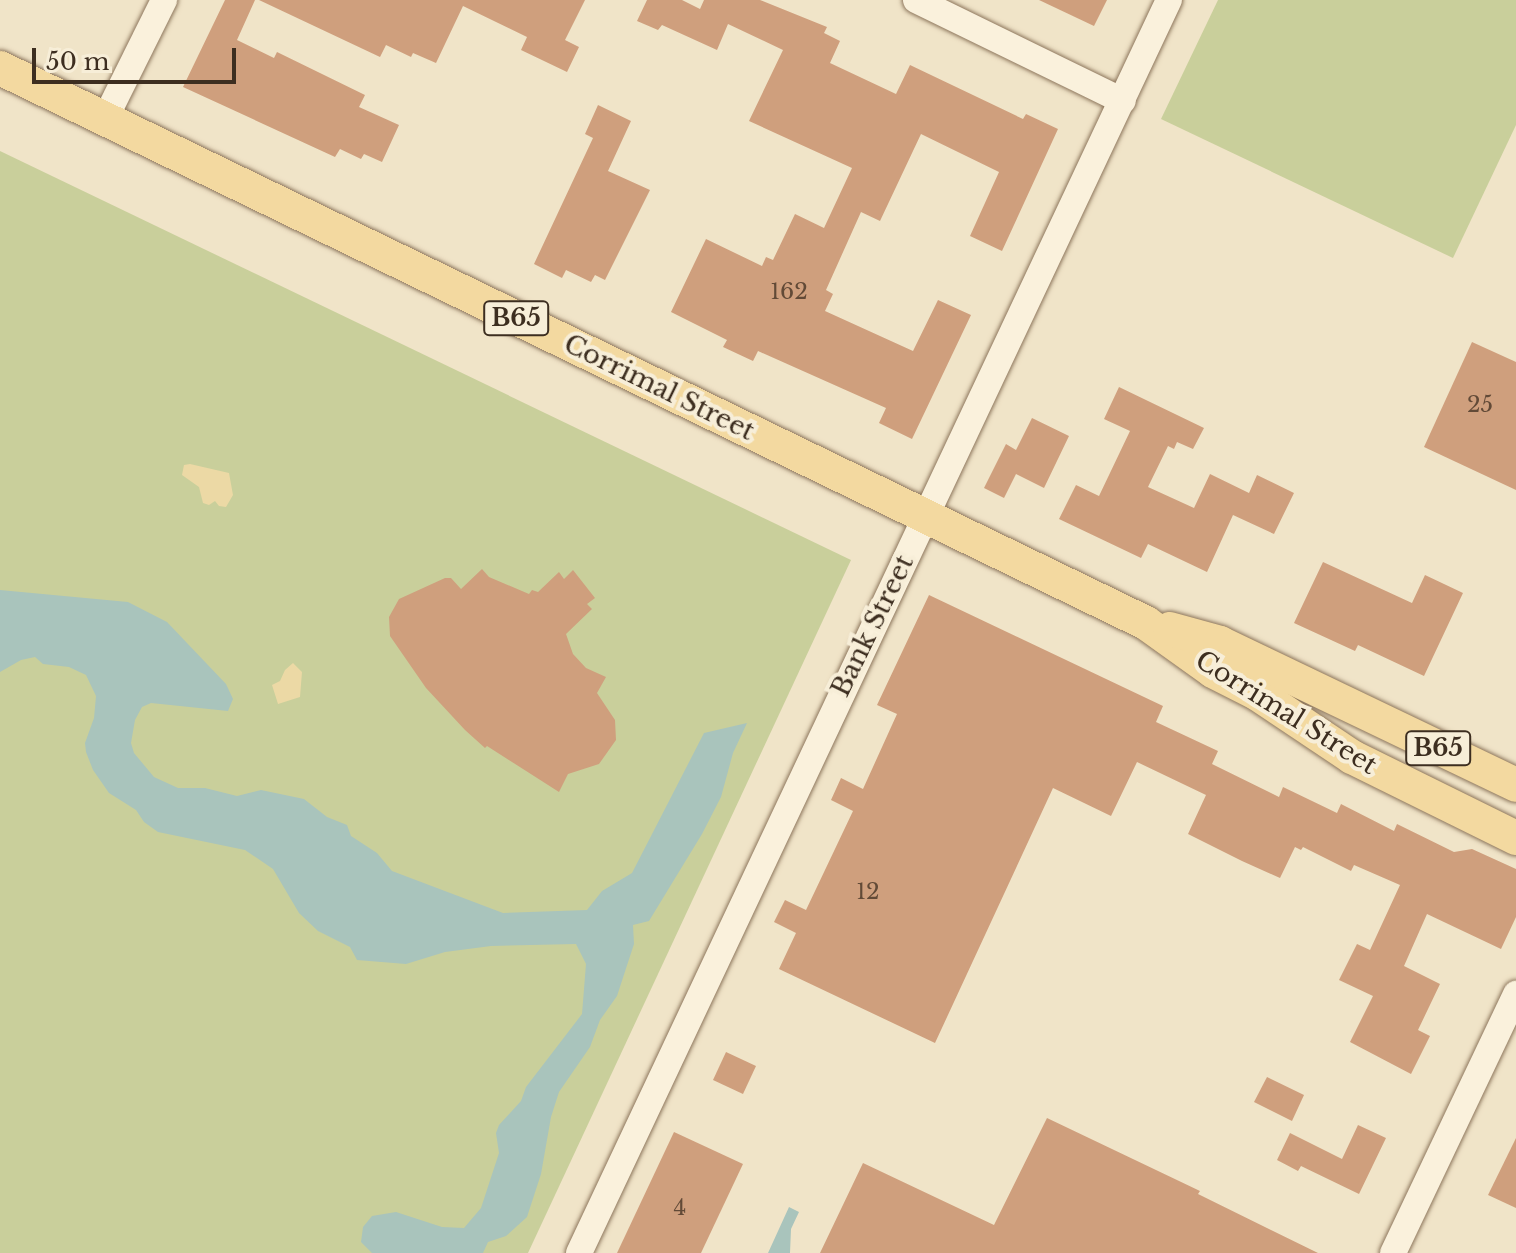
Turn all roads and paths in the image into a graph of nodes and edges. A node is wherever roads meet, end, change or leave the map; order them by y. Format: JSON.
{"nodes":[{"id":1,"x":164,"y":0,"type":"edge"},
{"id":2,"x":916,"y":0,"type":"edge"},
{"id":3,"x":1169,"y":0,"type":"edge"},
{"id":4,"x":0,"y":68,"type":"edge"},
{"id":5,"x":1123,"y":101,"type":"junction"},
{"id":6,"x":105,"y":119,"type":"junction"},
{"id":7,"x":926,"y":517,"type":"junction"},
{"id":8,"x":1146,"y":623,"type":"junction"},
{"id":9,"x":1516,"y":785,"type":"edge"},
{"id":10,"x":1516,"y":838,"type":"edge"},
{"id":11,"x":1516,"y":994,"type":"edge"},
{"id":12,"x":579,"y":1253,"type":"edge"},
{"id":13,"x":1393,"y":1253,"type":"edge"}],
"edges":[{"from":1,"to":6,"type":"street"},
{"from":2,"to":5,"type":"street"},
{"from":3,"to":5,"type":"street","name":"Bank Street"},
{"from":4,"to":6,"type":"main road","name":"Corrimal Street","number":"B65"},
{"from":5,"to":7,"type":"street","name":"Bank Street"},
{"from":6,"to":7,"type":"main road","name":"Corrimal Street","number":"B65"},
{"from":7,"to":8,"type":"main road","name":"Corrimal Street","number":"B65"},
{"from":7,"to":12,"type":"street","name":"Bank Street"},
{"from":8,"to":9,"type":"main road","name":"Corrimal Street","number":"B65"},
{"from":8,"to":10,"type":"main road","name":"Corrimal Street"},
{"from":11,"to":13,"type":"street"}]}
